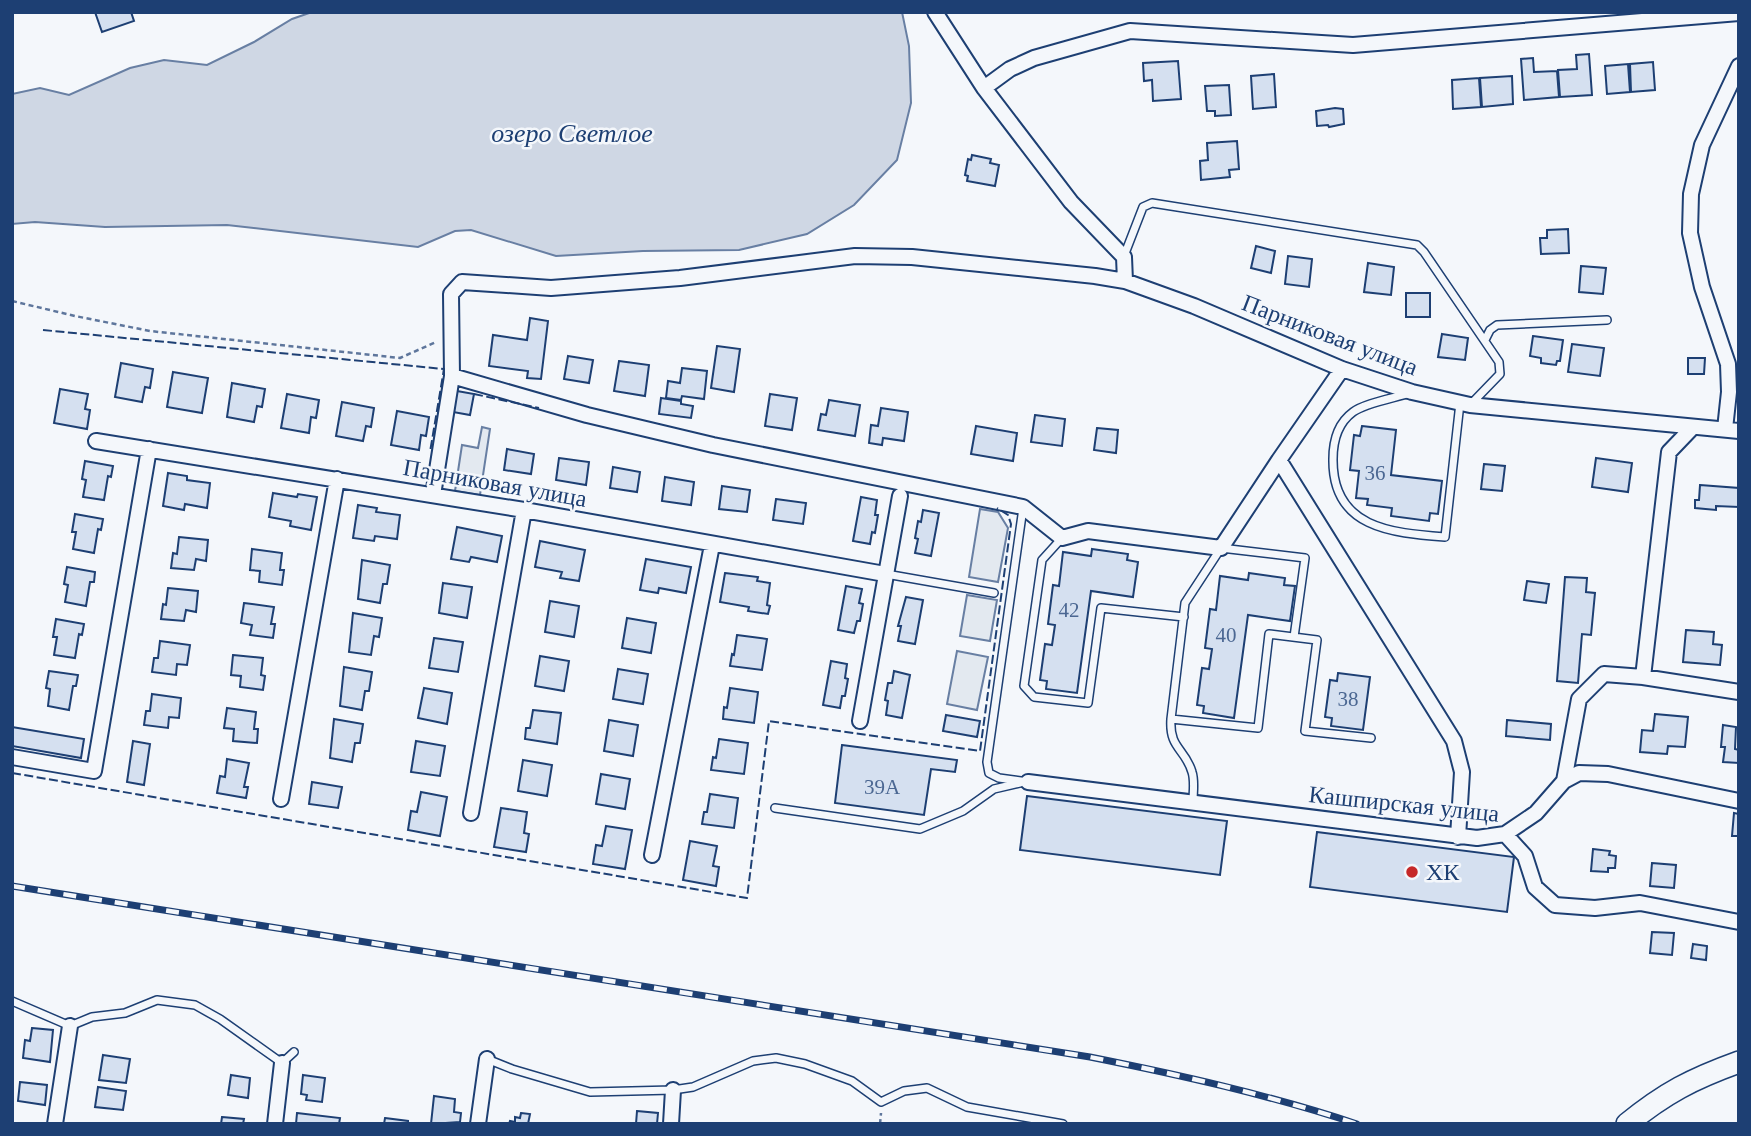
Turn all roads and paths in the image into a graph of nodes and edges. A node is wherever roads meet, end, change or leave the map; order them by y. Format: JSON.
{"nodes":[{"id":1,"x":935,"y":12,"type":"edge"},
{"id":2,"x":1739,"y":13,"type":"edge"},
{"id":3,"x":1739,"y":66,"type":"edge"},
{"id":4,"x":984,"y":89,"type":"junction"},
{"id":5,"x":1124,"y":257,"type":"junction"},
{"id":6,"x":1125,"y":281,"type":"junction"},
{"id":7,"x":12,"y":301,"type":"edge"},
{"id":8,"x":1607,"y":320,"type":"dead end"},
{"id":9,"x":452,"y":335,"type":"junction"},
{"id":10,"x":1485,"y":340,"type":"junction"},
{"id":11,"x":1342,"y":369,"type":"junction"},
{"id":12,"x":452,"y":376,"type":"junction"},
{"id":13,"x":1412,"y":392,"type":"junction"},
{"id":14,"x":1465,"y":404,"type":"junction"},
{"id":15,"x":1692,"y":428,"type":"junction"},
{"id":16,"x":1732,"y":430,"type":"edge"},
{"id":17,"x":96,"y":441,"type":"dead end"},
{"id":18,"x":149,"y":449,"type":"junction"},
{"id":19,"x":1279,"y":460,"type":"junction"},
{"id":20,"x":337,"y":479,"type":"junction"},
{"id":21,"x":433,"y":495,"type":"junction"},
{"id":22,"x":900,"y":496,"type":"dead end"},
{"id":23,"x":1023,"y":507,"type":"junction"},
{"id":24,"x":524,"y":510,"type":"junction"},
{"id":25,"x":1062,"y":538,"type":"junction"},
{"id":26,"x":712,"y":545,"type":"junction"},
{"id":27,"x":1221,"y":548,"type":"junction"},
{"id":28,"x":885,"y":574,"type":"junction"},
{"id":29,"x":994,"y":593,"type":"dead end"},
{"id":30,"x":1184,"y":617,"type":"junction"},
{"id":31,"x":1294,"y":637,"type":"junction"},
{"id":32,"x":1643,"y":677,"type":"junction"},
{"id":33,"x":1739,"y":692,"type":"edge"},
{"id":34,"x":1171,"y":719,"type":"junction"},
{"id":35,"x":860,"y":722,"type":"dead end"},
{"id":36,"x":1371,"y":738,"type":"dead end"},
{"id":37,"x":12,"y":757,"type":"edge"},
{"id":38,"x":1564,"y":781,"type":"junction"},
{"id":39,"x":1028,"y":782,"type":"junction"},
{"id":40,"x":281,"y":799,"type":"dead end"},
{"id":41,"x":1193,"y":801,"type":"junction"},
{"id":42,"x":1739,"y":801,"type":"edge"},
{"id":43,"x":775,"y":808,"type":"dead end"},
{"id":44,"x":471,"y":813,"type":"dead end"},
{"id":45,"x":1505,"y":834,"type":"junction"},
{"id":46,"x":1458,"y":837,"type":"junction"},
{"id":47,"x":652,"y":855,"type":"dead end"},
{"id":48,"x":1739,"y":922,"type":"edge"},
{"id":49,"x":12,"y":1001,"type":"edge"},
{"id":50,"x":70,"y":1026,"type":"junction"},
{"id":51,"x":293,"y":1052,"type":"dead end"},
{"id":52,"x":487,"y":1059,"type":"joint"},
{"id":53,"x":1739,"y":1062,"type":"edge"},
{"id":54,"x":282,"y":1063,"type":"junction"},
{"id":55,"x":673,"y":1090,"type":"junction"},
{"id":56,"x":1628,"y":1123,"type":"edge"},
{"id":57,"x":55,"y":1124,"type":"edge"},
{"id":58,"x":275,"y":1124,"type":"edge"},
{"id":59,"x":478,"y":1124,"type":"edge"},
{"id":60,"x":671,"y":1124,"type":"edge"},
{"id":61,"x":1063,"y":1124,"type":"edge"}],
"edges":[{"from":1,"to":4,"type":"street"},
{"from":2,"to":4,"type":"street"},
{"from":3,"to":16,"type":"street"},
{"from":4,"to":5,"type":"street"},
{"from":5,"to":6,"type":"street"},
{"from":5,"to":10,"type":"lane"},
{"from":6,"to":9,"type":"street","name":"Парниковая улица"},
{"from":6,"to":11,"type":"street","name":"Парниковая улица"},
{"from":7,"to":9,"type":"path"},
{"from":8,"to":10,"type":"lane"},
{"from":9,"to":12,"type":"street"},
{"from":10,"to":14,"type":"lane"},
{"from":11,"to":13,"type":"street","name":"Парниковая улица"},
{"from":11,"to":19,"type":"street"},
{"from":12,"to":21,"type":"street"},
{"from":12,"to":23,"type":"street"},
{"from":13,"to":14,"type":"street","name":"Парниковая улица"},
{"from":13,"to":14,"type":"lane"},
{"from":14,"to":15,"type":"street","name":"Парниковая улица"},
{"from":15,"to":16,"type":"street","name":"Парниковая улица"},
{"from":15,"to":32,"type":"street"},
{"from":17,"to":18,"type":"street","name":"Парниковая улица"},
{"from":18,"to":20,"type":"street","name":"Парниковая улица"},
{"from":18,"to":37,"type":"street"},
{"from":19,"to":27,"type":"street"},
{"from":19,"to":46,"type":"street"},
{"from":20,"to":21,"type":"street","name":"Парниковая улица"},
{"from":20,"to":40,"type":"street"},
{"from":21,"to":24,"type":"street","name":"Парниковая улица"},
{"from":22,"to":28,"type":"street"},
{"from":23,"to":25,"type":"street"},
{"from":23,"to":39,"type":"lane"},
{"from":24,"to":26,"type":"street","name":"Парниковая улица"},
{"from":24,"to":44,"type":"street"},
{"from":25,"to":27,"type":"street"},
{"from":25,"to":30,"type":"lane"},
{"from":26,"to":28,"type":"street","name":"Парниковая улица"},
{"from":26,"to":47,"type":"street"},
{"from":27,"to":30,"type":"lane"},
{"from":27,"to":31,"type":"lane"},
{"from":28,"to":29,"type":"lane"},
{"from":28,"to":35,"type":"street"},
{"from":30,"to":34,"type":"lane"},
{"from":31,"to":34,"type":"lane"},
{"from":31,"to":36,"type":"lane"},
{"from":32,"to":33,"type":"street"},
{"from":32,"to":38,"type":"street"},
{"from":34,"to":41,"type":"lane"},
{"from":38,"to":42,"type":"street"},
{"from":38,"to":45,"type":"street"},
{"from":39,"to":41,"type":"street","name":"Кашпирская улица"},
{"from":39,"to":43,"type":"lane"},
{"from":41,"to":46,"type":"street","name":"Кашпирская улица"},
{"from":45,"to":46,"type":"street","name":"Кашпирская улица"},
{"from":45,"to":48,"type":"street","name":"Кашпирская улица"},
{"from":49,"to":50,"type":"lane"},
{"from":50,"to":54,"type":"lane"},
{"from":50,"to":57,"type":"street"},
{"from":51,"to":54,"type":"lane"},
{"from":52,"to":55,"type":"lane"},
{"from":52,"to":59,"type":"street"},
{"from":53,"to":56,"type":"main road"},
{"from":54,"to":58,"type":"street"},
{"from":55,"to":60,"type":"street"},
{"from":55,"to":61,"type":"lane"}]}
